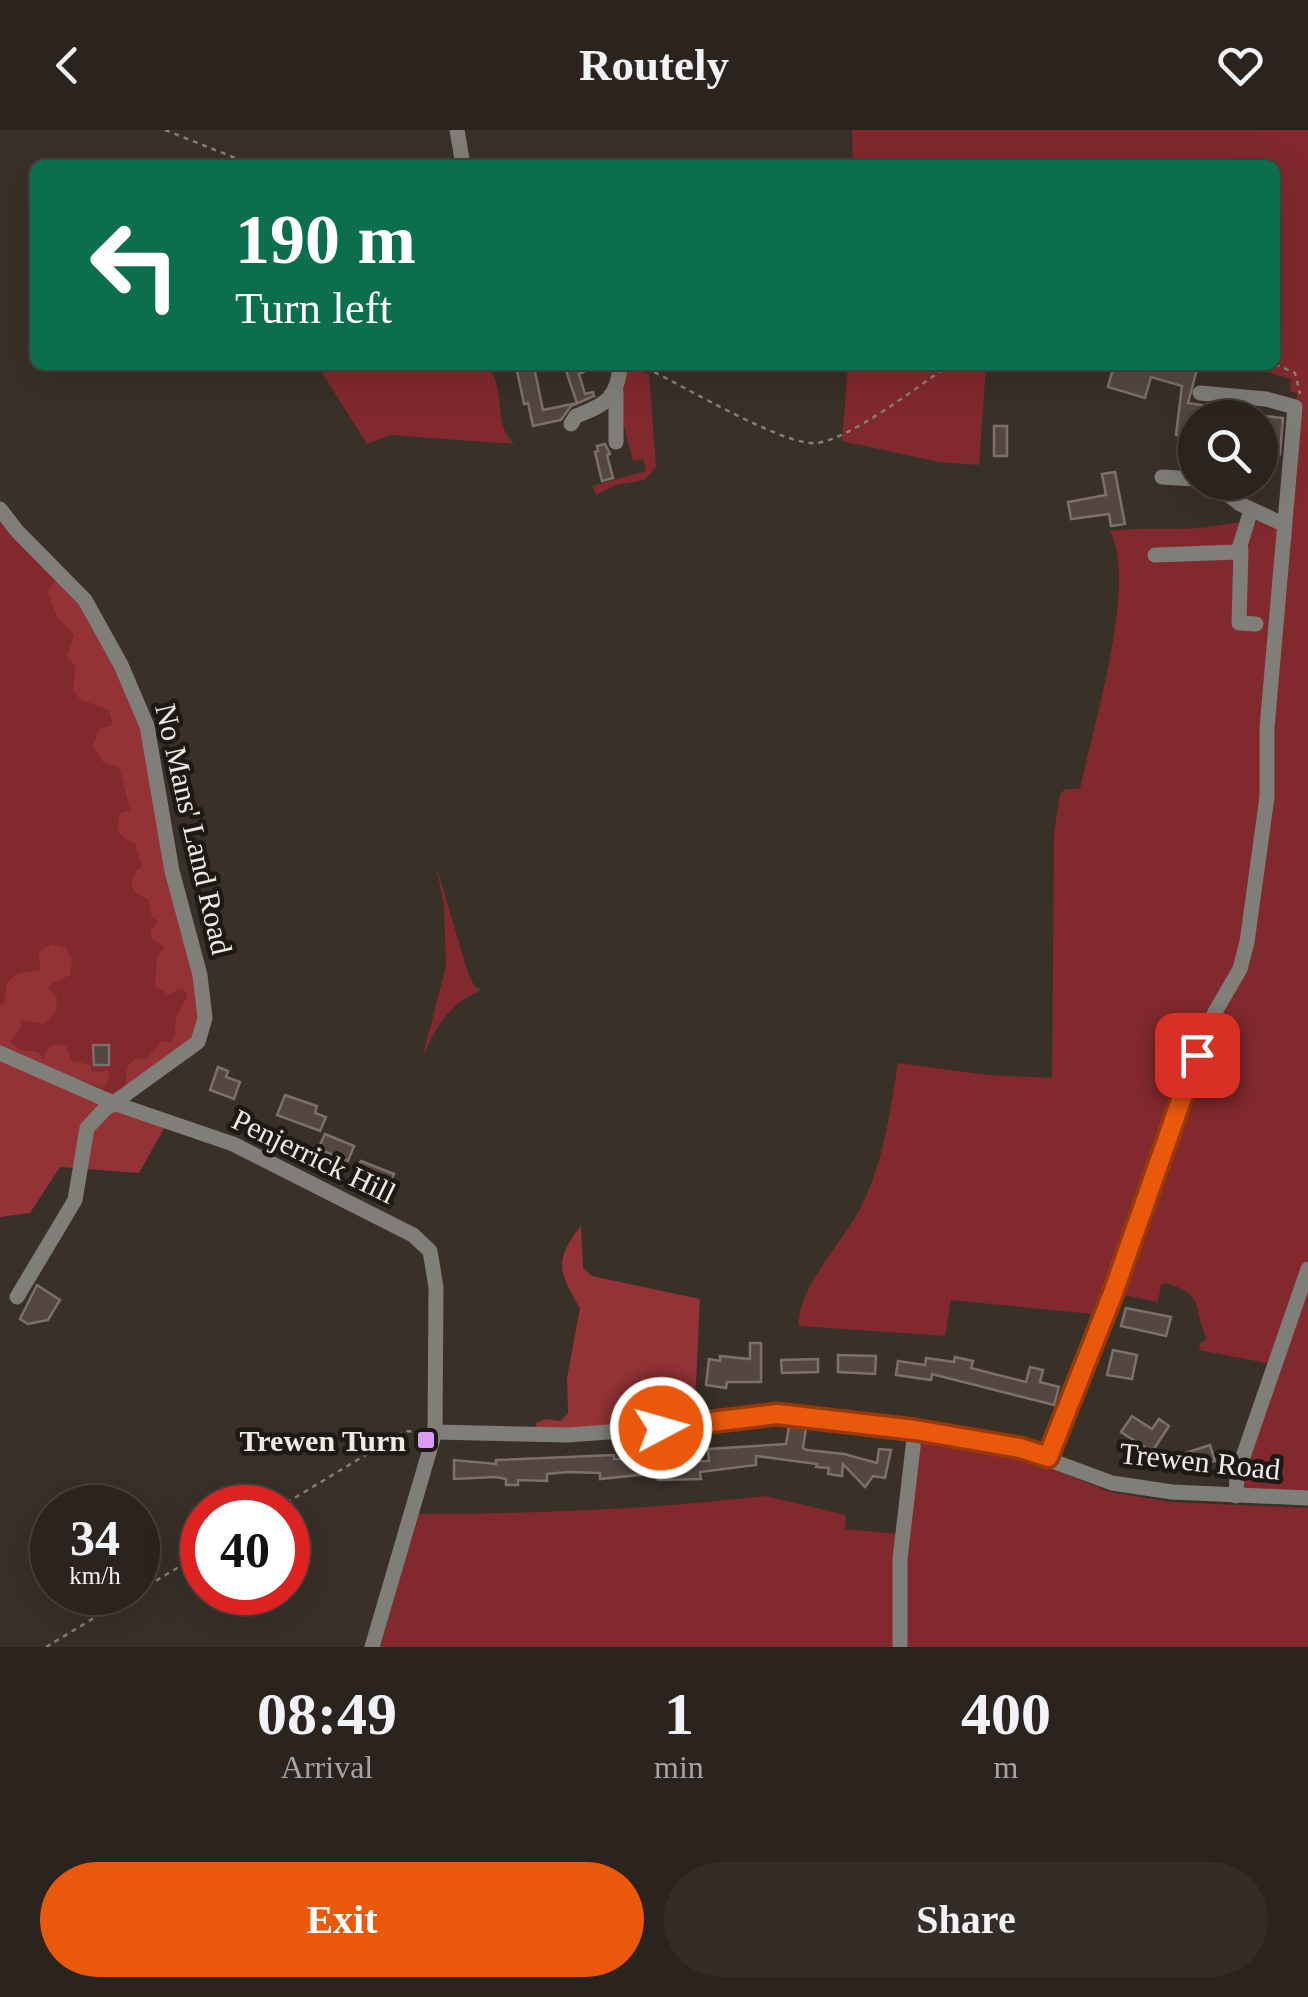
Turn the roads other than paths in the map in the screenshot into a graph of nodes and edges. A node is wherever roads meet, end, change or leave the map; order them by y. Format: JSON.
{"nodes":[{"id":1,"x":457,"y":130,"type":"edge"},
{"id":2,"x":462,"y":160,"type":"edge"},
{"id":3,"x":619,"y":370,"type":"edge"},
{"id":4,"x":616,"y":392,"type":"junction"},
{"id":5,"x":1200,"y":393,"type":"dead end"},
{"id":6,"x":572,"y":424,"type":"dead end"},
{"id":7,"x":616,"y":442,"type":"dead end"},
{"id":8,"x":1162,"y":477,"type":"dead end"},
{"id":9,"x":1178,"y":478,"type":"edge"},
{"id":10,"x":1237,"y":500,"type":"edge"},
{"id":11,"x":0,"y":509,"type":"edge"},
{"id":12,"x":1251,"y":510,"type":"junction"},
{"id":13,"x":1283,"y":524,"type":"junction"},
{"id":14,"x":1241,"y":550,"type":"junction"},
{"id":15,"x":1156,"y":555,"type":"dead end"},
{"id":16,"x":1256,"y":624,"type":"dead end"},
{"id":17,"x":0,"y":1054,"type":"edge"},
{"id":18,"x":116,"y":1104,"type":"junction"},
{"id":19,"x":1308,"y":1269,"type":"edge"},
{"id":20,"x":16,"y":1297,"type":"dead end"},
{"id":21,"x":915,"y":1430,"type":"junction"},
{"id":22,"x":435,"y":1432,"type":"junction"},
{"id":23,"x":1048,"y":1457,"type":"junction"},
{"id":24,"x":1236,"y":1496,"type":"junction"},
{"id":25,"x":1308,"y":1498,"type":"edge"},
{"id":26,"x":372,"y":1647,"type":"edge"},
{"id":27,"x":900,"y":1647,"type":"edge"}],
"edges":[{"from":1,"to":2,"type":"street"},
{"from":3,"to":4,"type":"street"},
{"from":4,"to":6,"type":"street"},
{"from":4,"to":7,"type":"street"},
{"from":5,"to":13,"type":"street"},
{"from":8,"to":9,"type":"street"},
{"from":10,"to":12,"type":"street"},
{"from":11,"to":18,"type":"street","name":"No Mans' Land Road"},
{"from":12,"to":13,"type":"street"},
{"from":12,"to":14,"type":"street"},
{"from":13,"to":23,"type":"street"},
{"from":14,"to":15,"type":"street"},
{"from":14,"to":16,"type":"street"},
{"from":17,"to":18,"type":"street","name":"Penjerrick Hill"},
{"from":18,"to":20,"type":"street"},
{"from":18,"to":22,"type":"street","name":"Penjerrick Hill"},
{"from":19,"to":24,"type":"street"},
{"from":21,"to":22,"type":"street","name":"Trewen Road"},
{"from":21,"to":23,"type":"street","name":"Trewen Road"},
{"from":21,"to":27,"type":"street"},
{"from":22,"to":26,"type":"street"},
{"from":23,"to":24,"type":"street","name":"Trewen Road"},
{"from":24,"to":25,"type":"street","name":"Trewen Road"}]}
